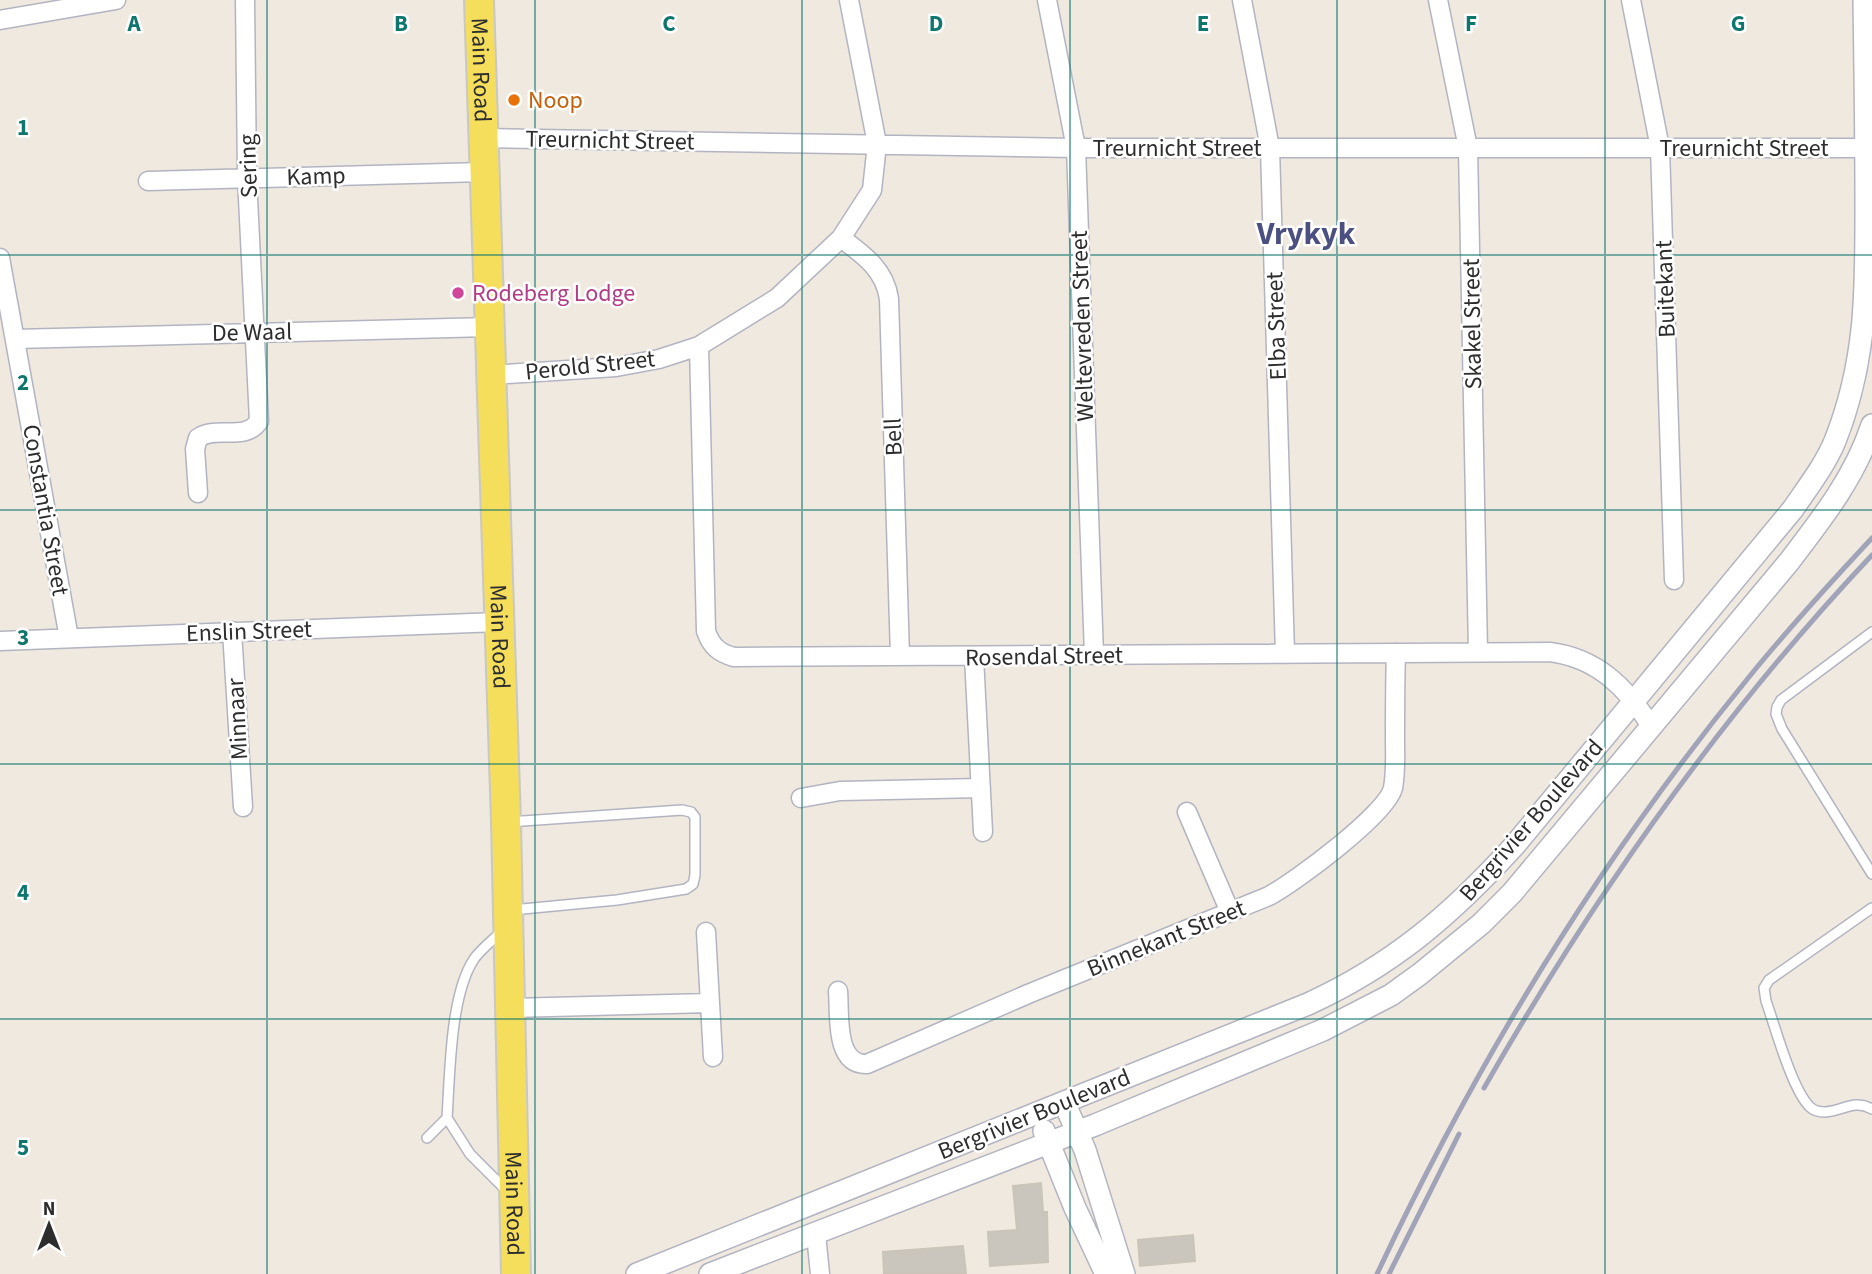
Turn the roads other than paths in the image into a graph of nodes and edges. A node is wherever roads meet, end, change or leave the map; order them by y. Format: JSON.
{"nodes":[{"id":1,"x":116,"y":0,"type":"edge"},
{"id":2,"x":245,"y":0,"type":"edge"},
{"id":3,"x":479,"y":0,"type":"edge"},
{"id":4,"x":849,"y":0,"type":"edge"},
{"id":5,"x":1047,"y":0,"type":"edge"},
{"id":6,"x":1242,"y":0,"type":"edge"},
{"id":7,"x":1438,"y":0,"type":"edge"},
{"id":8,"x":1631,"y":0,"type":"edge"},
{"id":9,"x":1864,"y":0,"type":"edge"},
{"id":10,"x":0,"y":20,"type":"edge"},
{"id":11,"x":483,"y":138,"type":"junction"},
{"id":12,"x":877,"y":144,"type":"junction"},
{"id":13,"x":1076,"y":148,"type":"junction"},
{"id":14,"x":1270,"y":148,"type":"junction"},
{"id":15,"x":1468,"y":148,"type":"junction"},
{"id":16,"x":1660,"y":148,"type":"junction"},
{"id":17,"x":1869,"y":148,"type":"edge"},
{"id":18,"x":483,"y":172,"type":"junction"},
{"id":19,"x":247,"y":178,"type":"junction"},
{"id":20,"x":148,"y":181,"type":"dead end"},
{"id":21,"x":841,"y":238,"type":"junction"},
{"id":22,"x":0,"y":258,"type":"edge"},
{"id":23,"x":489,"y":327,"type":"junction"},
{"id":24,"x":255,"y":331,"type":"junction"},
{"id":25,"x":15,"y":339,"type":"junction"},
{"id":26,"x":699,"y":346,"type":"junction"},
{"id":27,"x":490,"y":375,"type":"junction"},
{"id":28,"x":1872,"y":425,"type":"edge"},
{"id":29,"x":198,"y":493,"type":"dead end"},
{"id":30,"x":1674,"y":580,"type":"dead end"},
{"id":31,"x":499,"y":622,"type":"junction"},
{"id":32,"x":232,"y":631,"type":"junction"},
{"id":33,"x":1872,"y":632,"type":"edge"},
{"id":34,"x":69,"y":638,"type":"junction"},
{"id":35,"x":0,"y":641,"type":"edge"},
{"id":36,"x":1478,"y":651,"type":"junction"},
{"id":37,"x":1395,"y":653,"type":"junction"},
{"id":38,"x":1285,"y":654,"type":"junction"},
{"id":39,"x":1094,"y":655,"type":"junction"},
{"id":40,"x":900,"y":656,"type":"junction"},
{"id":41,"x":974,"y":657,"type":"junction"},
{"id":42,"x":1635,"y":701,"type":"junction"},
{"id":43,"x":1651,"y":726,"type":"junction"},
{"id":44,"x":981,"y":788,"type":"junction"},
{"id":45,"x":801,"y":798,"type":"dead end"},
{"id":46,"x":243,"y":807,"type":"dead end"},
{"id":47,"x":1188,"y":812,"type":"dead end"},
{"id":48,"x":506,"y":822,"type":"junction"},
{"id":49,"x":983,"y":832,"type":"dead end"},
{"id":50,"x":1872,"y":874,"type":"edge"},
{"id":51,"x":1872,"y":908,"type":"edge"},
{"id":52,"x":1230,"y":912,"type":"junction"},
{"id":53,"x":507,"y":918,"type":"junction"},
{"id":54,"x":706,"y":932,"type":"dead end"},
{"id":55,"x":838,"y":991,"type":"dead end"},
{"id":56,"x":710,"y":1003,"type":"junction"},
{"id":57,"x":510,"y":1008,"type":"junction"},
{"id":58,"x":713,"y":1057,"type":"dead end"},
{"id":59,"x":1064,"y":1102,"type":"junction"},
{"id":60,"x":1872,"y":1109,"type":"edge"},
{"id":61,"x":1037,"y":1113,"type":"junction"},
{"id":62,"x":447,"y":1118,"type":"junction"},
{"id":63,"x":1077,"y":1132,"type":"junction"},
{"id":64,"x":426,"y":1138,"type":"dead end"},
{"id":65,"x":1049,"y":1142,"type":"junction"},
{"id":66,"x":516,"y":1200,"type":"junction"},
{"id":67,"x":816,"y":1234,"type":"junction"},
{"id":68,"x":516,"y":1274,"type":"edge"},
{"id":69,"x":637,"y":1274,"type":"edge"},
{"id":70,"x":710,"y":1274,"type":"edge"},
{"id":71,"x":820,"y":1274,"type":"edge"},
{"id":72,"x":1106,"y":1274,"type":"edge"},
{"id":73,"x":1124,"y":1274,"type":"edge"}],
"edges":[{"from":1,"to":10,"type":"street"},
{"from":2,"to":19,"type":"street","name":"Sering"},
{"from":3,"to":11,"type":"main road","name":"Main Road"},
{"from":4,"to":12,"type":"street","name":"Perold Street"},
{"from":5,"to":13,"type":"street","name":"Weltevreden Street"},
{"from":6,"to":14,"type":"street","name":"Elba Street"},
{"from":7,"to":15,"type":"street","name":"Skakel Street"},
{"from":8,"to":16,"type":"street","name":"Buitekant"},
{"from":9,"to":17,"type":"street","name":"Bergrivier Boulevard"},
{"from":11,"to":12,"type":"street","name":"Treurnicht Street"},
{"from":11,"to":18,"type":"main road","name":"Main Road"},
{"from":12,"to":13,"type":"street","name":"Treurnicht Street"},
{"from":12,"to":21,"type":"street","name":"Perold Street"},
{"from":13,"to":14,"type":"street","name":"Treurnicht Street"},
{"from":13,"to":39,"type":"street","name":"Weltevreden Street"},
{"from":14,"to":15,"type":"street","name":"Treurnicht Street"},
{"from":14,"to":38,"type":"street","name":"Elba Street"},
{"from":15,"to":16,"type":"street","name":"Treurnicht Street"},
{"from":15,"to":36,"type":"street","name":"Skakel Street"},
{"from":16,"to":17,"type":"street","name":"Treurnicht Street"},
{"from":16,"to":30,"type":"street","name":"Buitekant"},
{"from":17,"to":42,"type":"street","name":"Bergrivier Boulevard"},
{"from":18,"to":19,"type":"street","name":"Kamp"},
{"from":18,"to":23,"type":"main road","name":"Main Road"},
{"from":19,"to":20,"type":"street","name":"Kamp"},
{"from":19,"to":24,"type":"street","name":"Sering"},
{"from":21,"to":26,"type":"street","name":"Perold Street"},
{"from":21,"to":40,"type":"street","name":"Bell"},
{"from":22,"to":25,"type":"street","name":"Constantia Street"},
{"from":23,"to":24,"type":"street","name":"De Waal"},
{"from":23,"to":27,"type":"main road","name":"Main Road"},
{"from":24,"to":25,"type":"street","name":"De Waal"},
{"from":24,"to":29,"type":"street","name":"Sering"},
{"from":25,"to":34,"type":"street","name":"Constantia Street"},
{"from":26,"to":27,"type":"street","name":"Perold Street"},
{"from":26,"to":40,"type":"street","name":"Rosendal Street"},
{"from":27,"to":31,"type":"main road","name":"Main Road"},
{"from":28,"to":43,"type":"street","name":"Bergrivier Boulevard"},
{"from":31,"to":32,"type":"street","name":"Enslin Street"},
{"from":31,"to":48,"type":"main road","name":"Main Road"},
{"from":32,"to":34,"type":"street","name":"Enslin Street"},
{"from":32,"to":46,"type":"street","name":"Minnaar"},
{"from":33,"to":50,"type":"lane"},
{"from":34,"to":35,"type":"street","name":"Enslin Street"},
{"from":36,"to":37,"type":"street","name":"Rosendal Street"},
{"from":36,"to":42,"type":"street","name":"Rosendal Street"},
{"from":37,"to":38,"type":"street","name":"Rosendal Street"},
{"from":37,"to":52,"type":"street","name":"Binnekant Street"},
{"from":38,"to":39,"type":"street","name":"Rosendal Street"},
{"from":39,"to":41,"type":"street","name":"Rosendal Street"},
{"from":40,"to":41,"type":"street","name":"Rosendal Street"},
{"from":41,"to":44,"type":"street"},
{"from":42,"to":43,"type":"street","name":"Rosendal Street"},
{"from":42,"to":59,"type":"street","name":"Bergrivier Boulevard"},
{"from":43,"to":63,"type":"street","name":"Bergrivier Boulevard"},
{"from":44,"to":45,"type":"street"},
{"from":44,"to":49,"type":"street"},
{"from":47,"to":52,"type":"street"},
{"from":48,"to":53,"type":"main road","name":"Main Road"},
{"from":48,"to":53,"type":"lane"},
{"from":51,"to":60,"type":"lane"},
{"from":52,"to":55,"type":"street","name":"Binnekant Street"},
{"from":53,"to":57,"type":"main road","name":"Main Road"},
{"from":53,"to":62,"type":"lane"},
{"from":54,"to":56,"type":"street"},
{"from":56,"to":57,"type":"street"},
{"from":56,"to":58,"type":"street"},
{"from":57,"to":66,"type":"main road","name":"Main Road"},
{"from":59,"to":61,"type":"street","name":"Bergrivier Boulevard"},
{"from":59,"to":63,"type":"street"},
{"from":61,"to":65,"type":"street"},
{"from":61,"to":69,"type":"street","name":"Bergrivier Boulevard"},
{"from":62,"to":64,"type":"lane"},
{"from":62,"to":66,"type":"lane"},
{"from":63,"to":65,"type":"street","name":"Bergrivier Boulevard"},
{"from":63,"to":73,"type":"street"},
{"from":65,"to":67,"type":"street","name":"Bergrivier Boulevard"},
{"from":65,"to":72,"type":"street"},
{"from":66,"to":68,"type":"main road","name":"Main Road"},
{"from":67,"to":70,"type":"street","name":"Bergrivier Boulevard"},
{"from":67,"to":71,"type":"street"}]}
